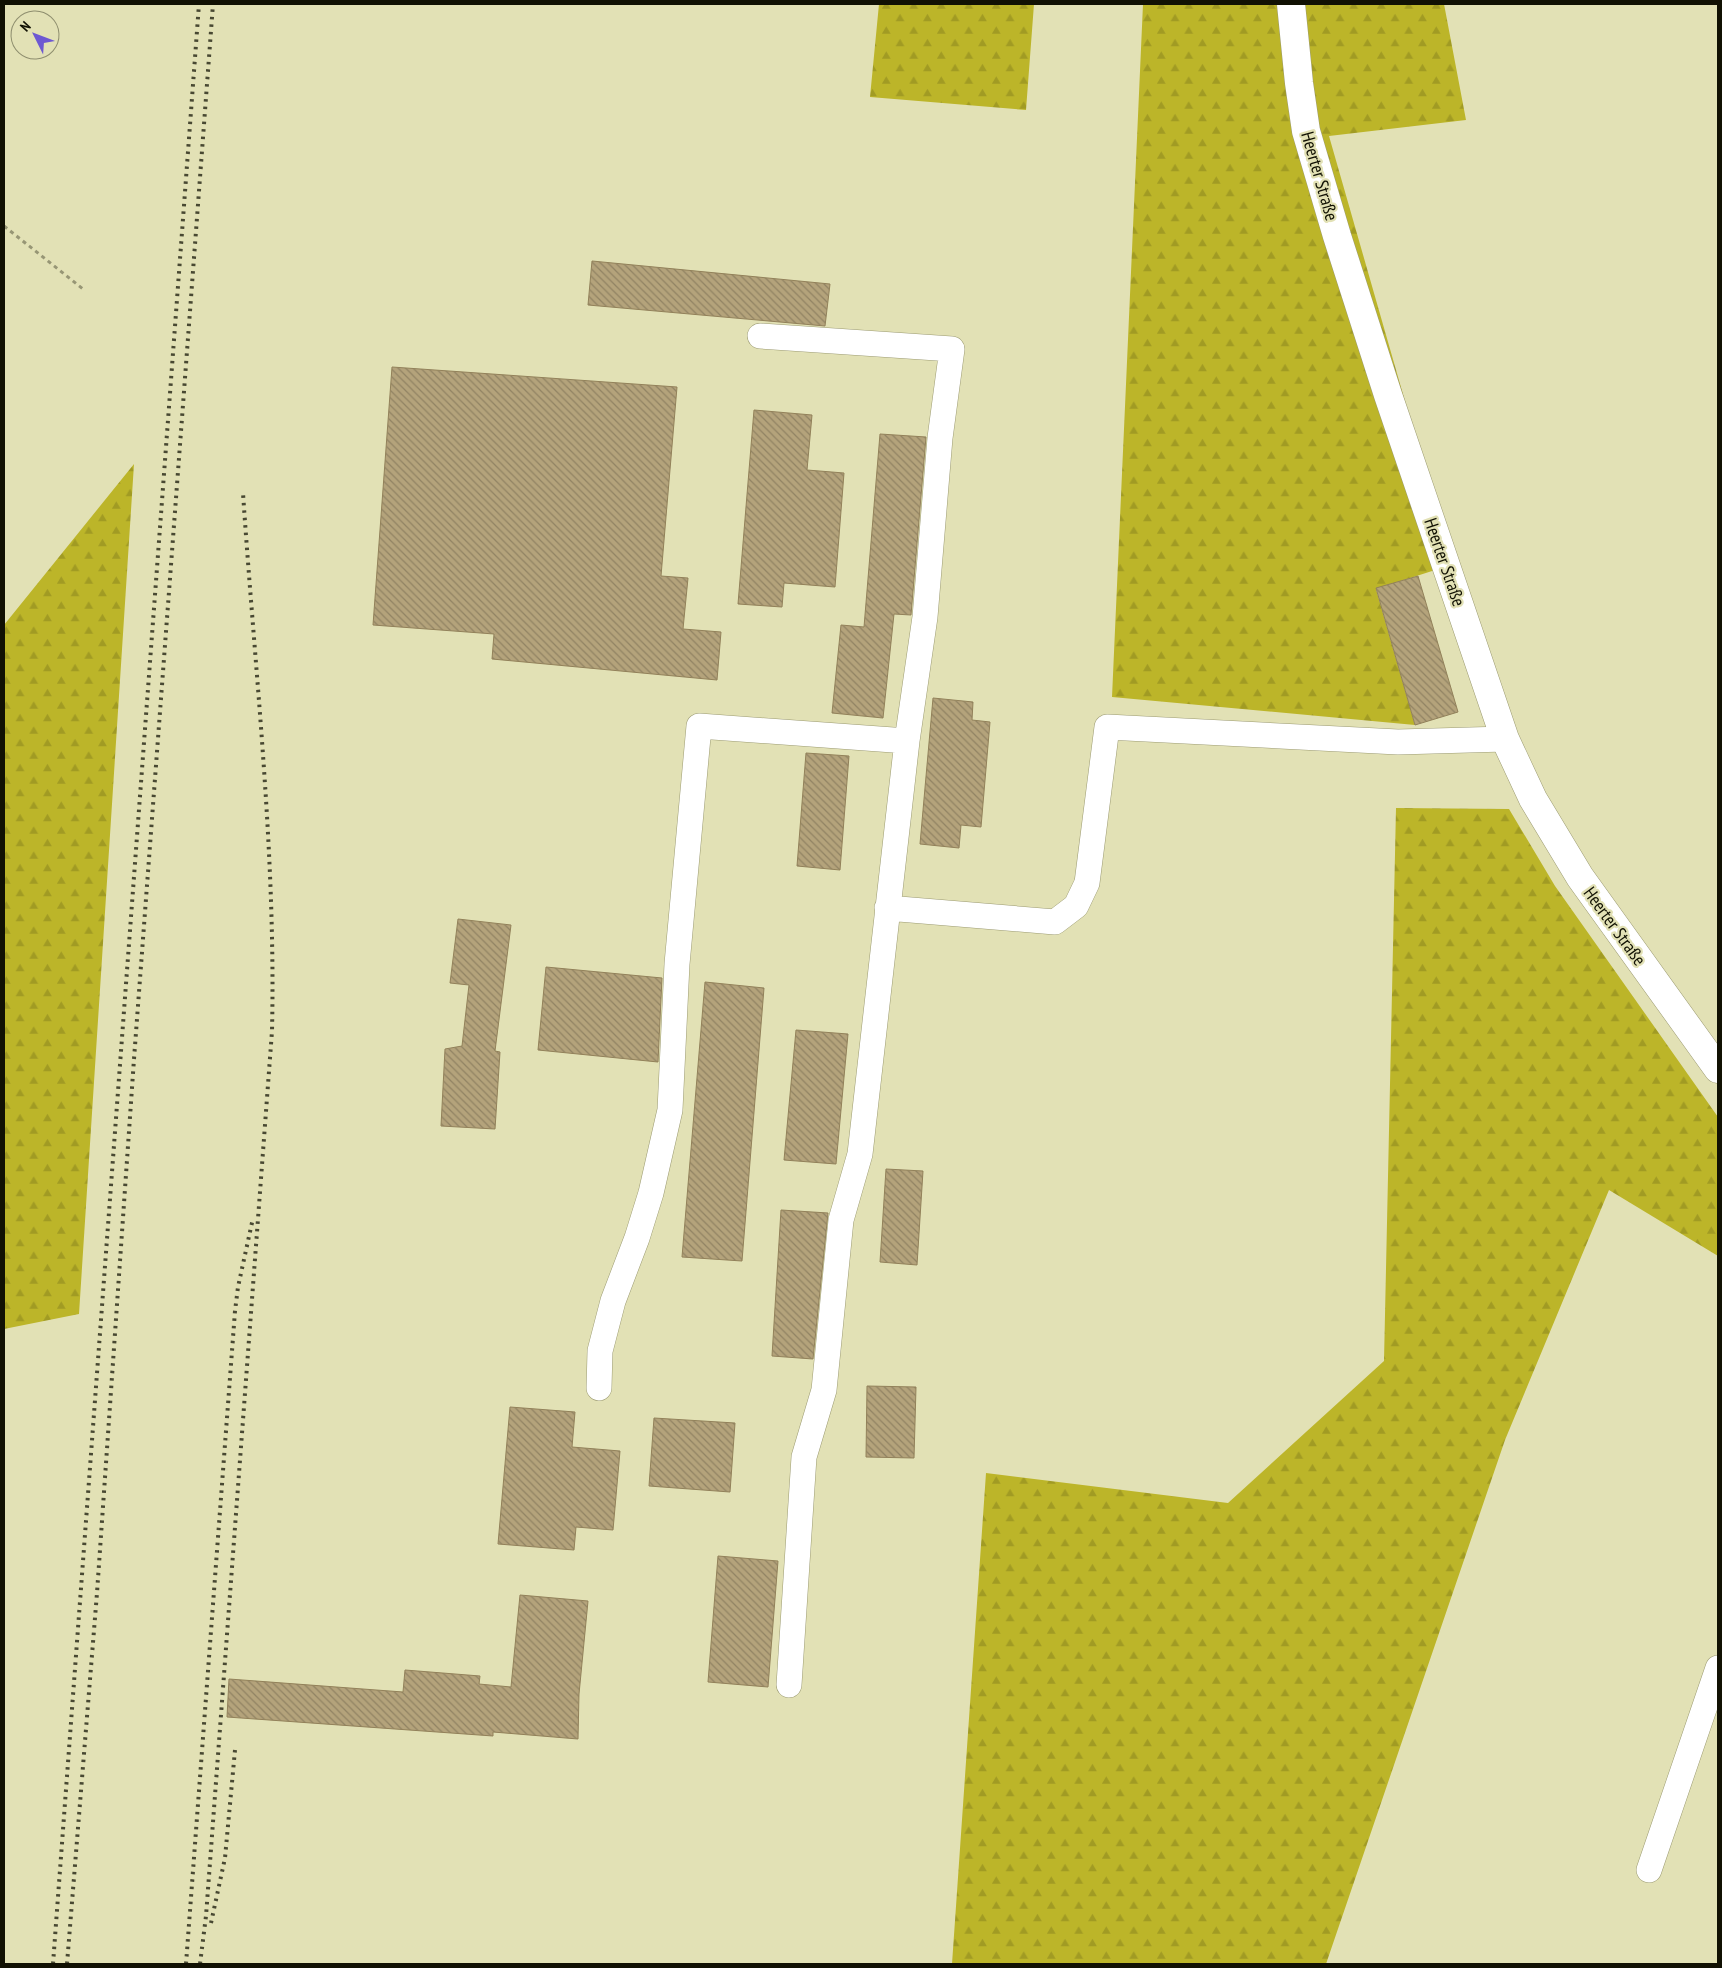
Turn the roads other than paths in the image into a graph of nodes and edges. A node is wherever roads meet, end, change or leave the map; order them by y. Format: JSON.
{"nodes":[{"id":1,"x":1291,"y":4,"type":"edge"},
{"id":2,"x":760,"y":336,"type":"dead end"},
{"id":3,"x":1505,"y":739,"type":"junction"},
{"id":4,"x":907,"y":741,"type":"junction"},
{"id":5,"x":887,"y":908,"type":"junction"},
{"id":6,"x":1718,"y":1068,"type":"edge"},
{"id":7,"x":599,"y":1388,"type":"dead end"},
{"id":8,"x":1718,"y":1668,"type":"edge"},
{"id":9,"x":789,"y":1685,"type":"dead end"},
{"id":10,"x":1650,"y":1870,"type":"dead end"}],
"edges":[{"from":1,"to":3,"type":"main road","name":"Heerter Straße"},
{"from":2,"to":4,"type":"lane"},
{"from":3,"to":5,"type":"lane"},
{"from":3,"to":6,"type":"main road","name":"Heerter Straße"},
{"from":4,"to":5,"type":"lane"},
{"from":4,"to":7,"type":"lane"},
{"from":5,"to":9,"type":"lane"},
{"from":8,"to":10,"type":"lane"}]}
